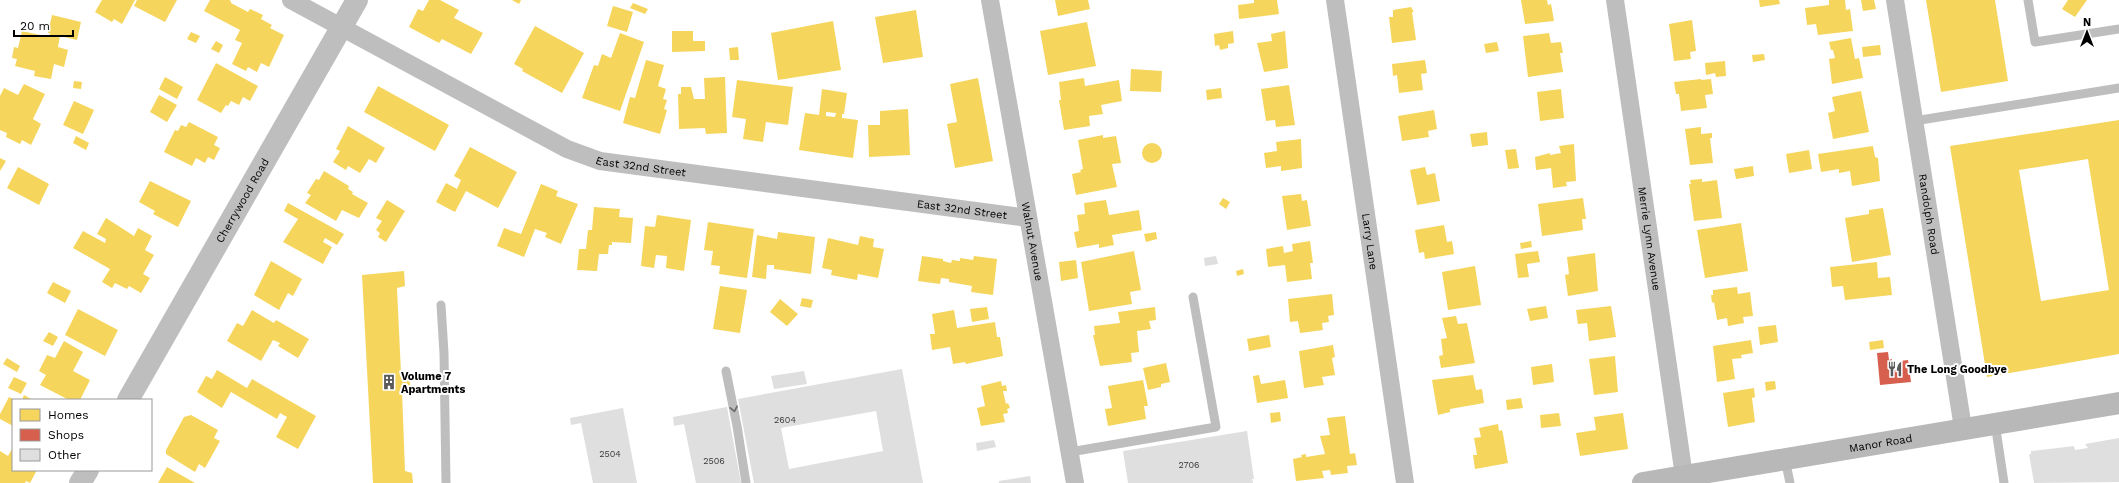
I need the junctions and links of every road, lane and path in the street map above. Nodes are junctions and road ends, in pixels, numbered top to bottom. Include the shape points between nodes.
1 (291, 0) edge
2 (357, 0) edge
3 (990, 0) edge
4 (1335, 0) edge
5 (1615, 0) edge
6 (1895, 0) edge
7 (2028, 0) edge
8 (341, 28) junction
9 (2119, 29) edge
10 (2119, 88) edge
11 (1914, 121) junction
12 (1028, 218) junction
13 (1194, 297) dead end
14 (441, 305) dead end
15 (726, 371) dead end
16 (129, 399) edge
17 (2119, 403) edge
18 (1995, 423) junction
19 (1963, 428) junction
20 (1070, 452) junction
21 (1785, 459) junction
22 (87, 471) edge
23 (1684, 476) junction
24 (80, 483) edge
25 (446, 483) edge
26 (746, 483) edge
27 (1075, 483) edge
28 (1405, 483) edge
29 (1643, 483) edge
30 (1790, 483) edge
31 (2004, 483) edge

1 - 8 street, East 32nd Street
2 - 8 street, Cherrywood Road
3 - 12 street, Walnut Avenue
4 - 28 street, Larry Lane
5 - 23 street, Merrie Lynn Avenue
6 - 11 street, Randolph Road
7 - 9 lane via 2035,42
8 - 12 street, East 32nd Street via 567,150 600,161
8 - 16 street, Cherrywood Road
10 - 11 lane
11 - 19 street, Randolph Road
12 - 20 street, Walnut Avenue
13 - 20 lane via 1216,427
14 - 25 lane
15 -> 26 lane
17 - 18 main road, Manor Road
18 - 19 main road, Manor Road
18 - 31 lane
19 - 21 main road, Manor Road
20 - 27 street, Walnut Avenue
21 - 23 main road, Manor Road
21 - 30 lane
22 - 24 street
23 - 29 main road, Manor Road

